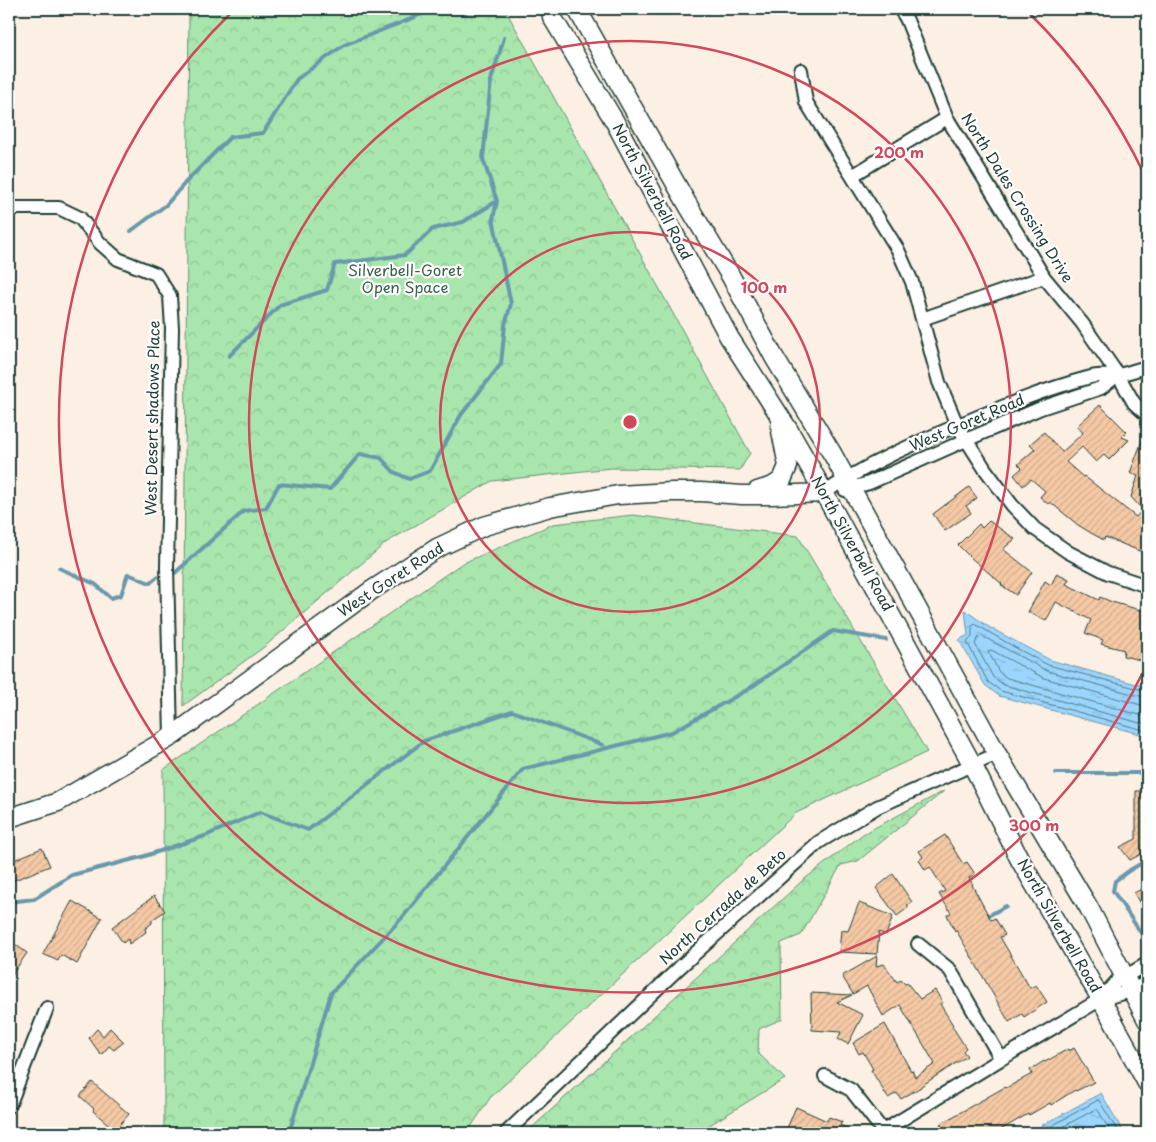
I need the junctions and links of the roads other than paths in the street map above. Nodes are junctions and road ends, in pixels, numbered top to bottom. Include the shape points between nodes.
1 (551, 9) edge
2 (578, 9) edge
3 (900, 9) edge
4 (801, 70) dead end
5 (947, 118) junction
6 (852, 176) junction
7 (9, 208) edge
8 (1044, 277) junction
9 (922, 319) junction
10 (1147, 367) edge
11 (1118, 374) junction
12 (777, 411) junction
13 (1147, 415) edge
14 (957, 425) junction
15 (966, 440) junction
16 (849, 484) junction
17 (824, 493) junction
18 (742, 495) junction
19 (1147, 586) edge
20 (171, 737) junction
21 (997, 754) junction
22 (972, 764) junction
23 (9, 818) edge
24 (918, 944) dead end
25 (1147, 964) edge
26 (1135, 983) edge
27 (1101, 999) junction
28 (47, 1008) dead end
29 (1147, 1020) edge
30 (1001, 1059) junction
31 (825, 1076) dead end
32 (1147, 1083) edge
33 (9, 1106) edge
34 (883, 1132) edge
35 (506, 1133) edge

1 - 12 main road, North Silverbell Road via 552,17 615,122 729,337
2 - 16 main road, North Silverbell Road
3 - 5 street, North Dales Crossing Drive
4 - 6 street via 806,102
5 - 6 street
5 - 8 street, North Dales Crossing Drive
6 - 9 street via 898,250 912,282
7 - 20 street, West Desert shadows Place via 59,208 80,218 118,259 156,274 170,296 167,567
8 - 9 street
8 - 11 street, North Dales Crossing Drive
9 - 14 street via 939,382
10 - 11 street, West Goret Road
11 - 13 street, North Dales Crossing Drive via 1134,403
11 - 14 street, West Goret Road via 1094,376 1045,390
11 - 15 street, West Goret Road via 1101,388
12 - 17 main road, North Silverbell Road
12 - 18 main road via 788,466 782,480 773,486
14 - 15 street
14 - 16 street, West Goret Road
15 - 16 street, West Goret Road via 869,483
15 - 19 street via 1012,505 1035,529 1108,574
16 - 17 street, West Goret Road
16 - 21 main road, North Silverbell Road
17 - 18 main road, West Goret Road
17 - 22 main road, North Silverbell Road
18 - 20 main road, West Goret Road via 701,492 618,495 550,506 484,526 438,548 372,590
20 - 23 main road, West Goret Road via 58,802
21 - 22 street, North Cerrada de Beto
21 - 26 main road, North Silverbell Road
22 - 27 main road, North Silverbell Road via 1020,860
22 - 35 street, North Cerrada de Beto via 877,807 819,842 680,967
24 - 30 street via 950,970
25 - 26 street
26 - 27 street
26 - 29 main road, North Silverbell Road
27 - 30 street
27 - 32 main road, North Silverbell Road
28 - 33 street
30 - 34 street
31 - 34 street via 852,1090

